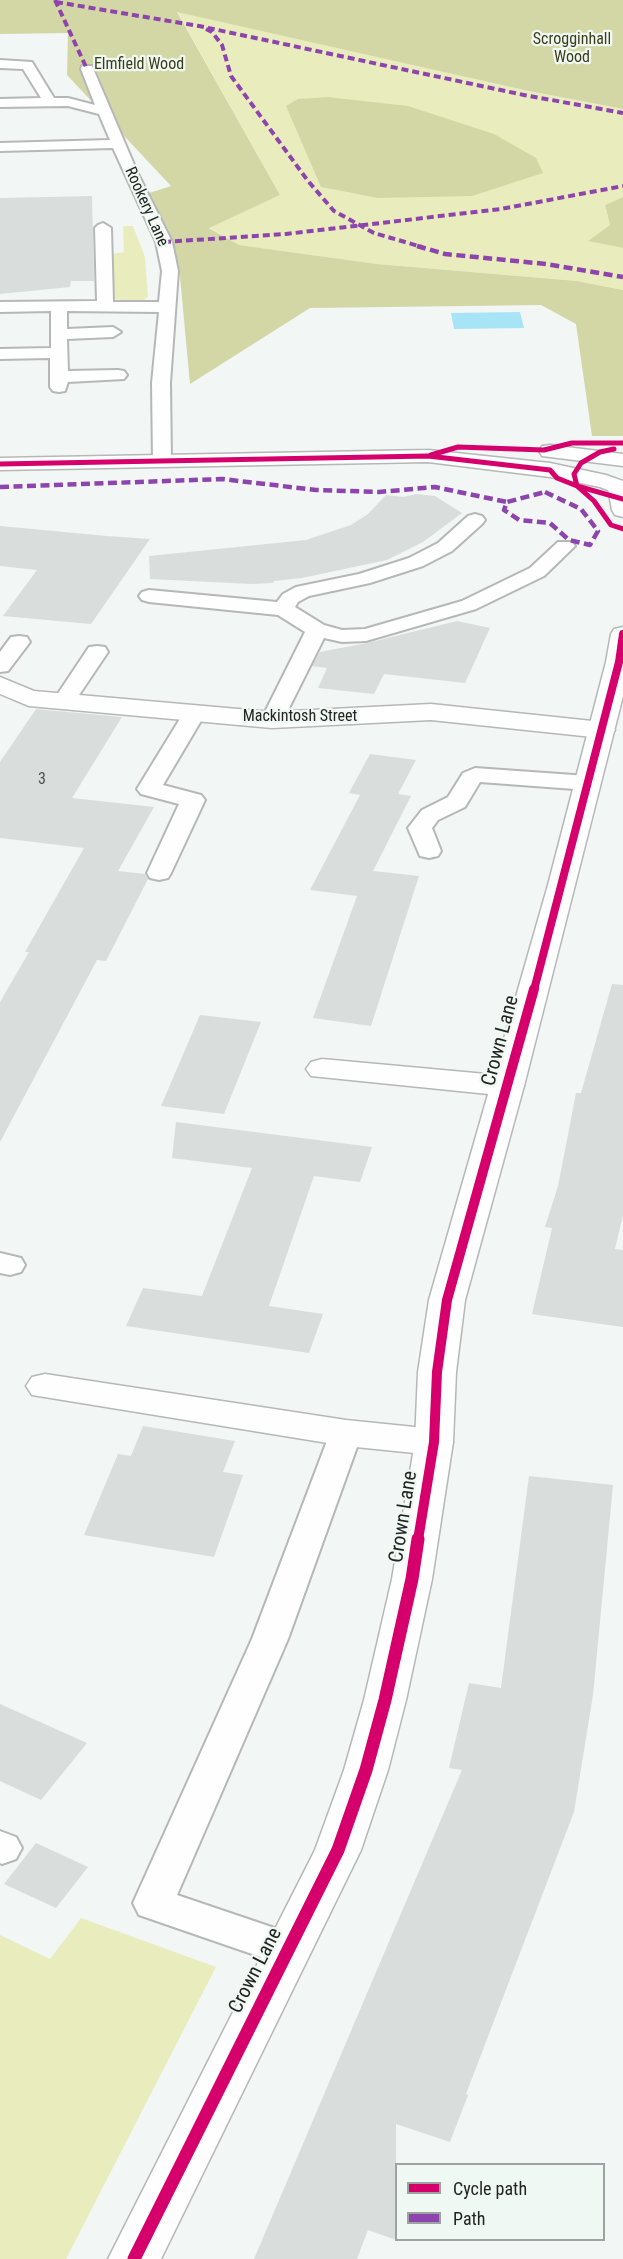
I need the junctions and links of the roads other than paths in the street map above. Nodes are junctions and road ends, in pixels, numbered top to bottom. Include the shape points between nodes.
1 (0, 64) edge
2 (87, 69) dead end
3 (50, 102) junction
4 (0, 103) edge
5 (105, 111) junction
6 (119, 144) junction
7 (0, 147) edge
8 (102, 228) dead end
9 (60, 306) junction
10 (105, 306) junction
11 (0, 307) edge
12 (166, 307) junction
13 (113, 332) dead end
14 (59, 334) junction
15 (59, 353) junction
16 (0, 354) edge
17 (118, 375) dead end
18 (428, 456) junction
19 (162, 460) junction
20 (623, 461) edge
21 (0, 464) edge
22 (618, 492) edge
23 (475, 520) dead end
24 (565, 546) dead end
25 (149, 596) dead end
26 (283, 609) junction
27 (317, 630) junction
28 (623, 634) edge
29 (19, 642) dead end
30 (97, 652) dead end
31 (0, 666) edge
32 (4, 695) edge
33 (64, 701) junction
34 (194, 714) junction
35 (272, 720) junction
36 (608, 740) edge
37 (588, 783) junction
38 (429, 851) dead end
39 (159, 873) dead end
40 (322, 1069) dead end
41 (508, 1086) junction
42 (45, 1386) dead end
43 (346, 1433) junction
44 (434, 1442) junction
45 (287, 1948) junction
46 (134, 2259) edge

1 - 3 lane via 27,65
2 - 5 lane, Rookery Lane
3 - 4 lane
3 - 5 lane
5 - 6 lane, Rookery Lane
6 - 7 lane
6 - 12 lane, Rookery Lane via 164,242 170,271
8 - 10 lane
9 - 10 lane
9 - 11 lane
9 - 14 lane
10 - 12 lane
12 - 19 lane, Rookery Lane via 161,383
13 - 14 lane
14 - 15 lane
15 - 16 lane
15 - 17 lane via 59,382
18 - 19 street
18 - 20 street via 458,447 544,450
18 - 22 street via 512,465
19 - 21 street
20 - 22 street via 604,472
23 - 26 lane via 445,547 416,562 363,579 303,591 290,598
24 - 27 lane via 521,582 469,605 366,635 342,636
25 - 26 lane
26 - 27 lane
27 - 35 lane
28 - 36 street, Crown Lane
29 - 31 lane
30 - 33 lane
32 - 33 street, Mackintosh Street
33 - 34 street, Mackintosh Street
34 - 35 street, Mackintosh Street
34 - 39 lane via 149,789 193,800
35 - 36 street, Mackintosh Street via 431,712
36 - 37 street, Crown Lane
37 - 38 lane via 475,775 457,802 430,815 420,828
37 - 41 street, Crown Lane
40 - 41 street
41 - 44 street, Crown Lane via 444,1316
42 - 43 street
43 - 44 street
43 - 45 lane via 270,1639 153,1903
44 - 45 street, Crown Lane via 412,1579 366,1770 338,1850
45 - 46 street, Crown Lane

